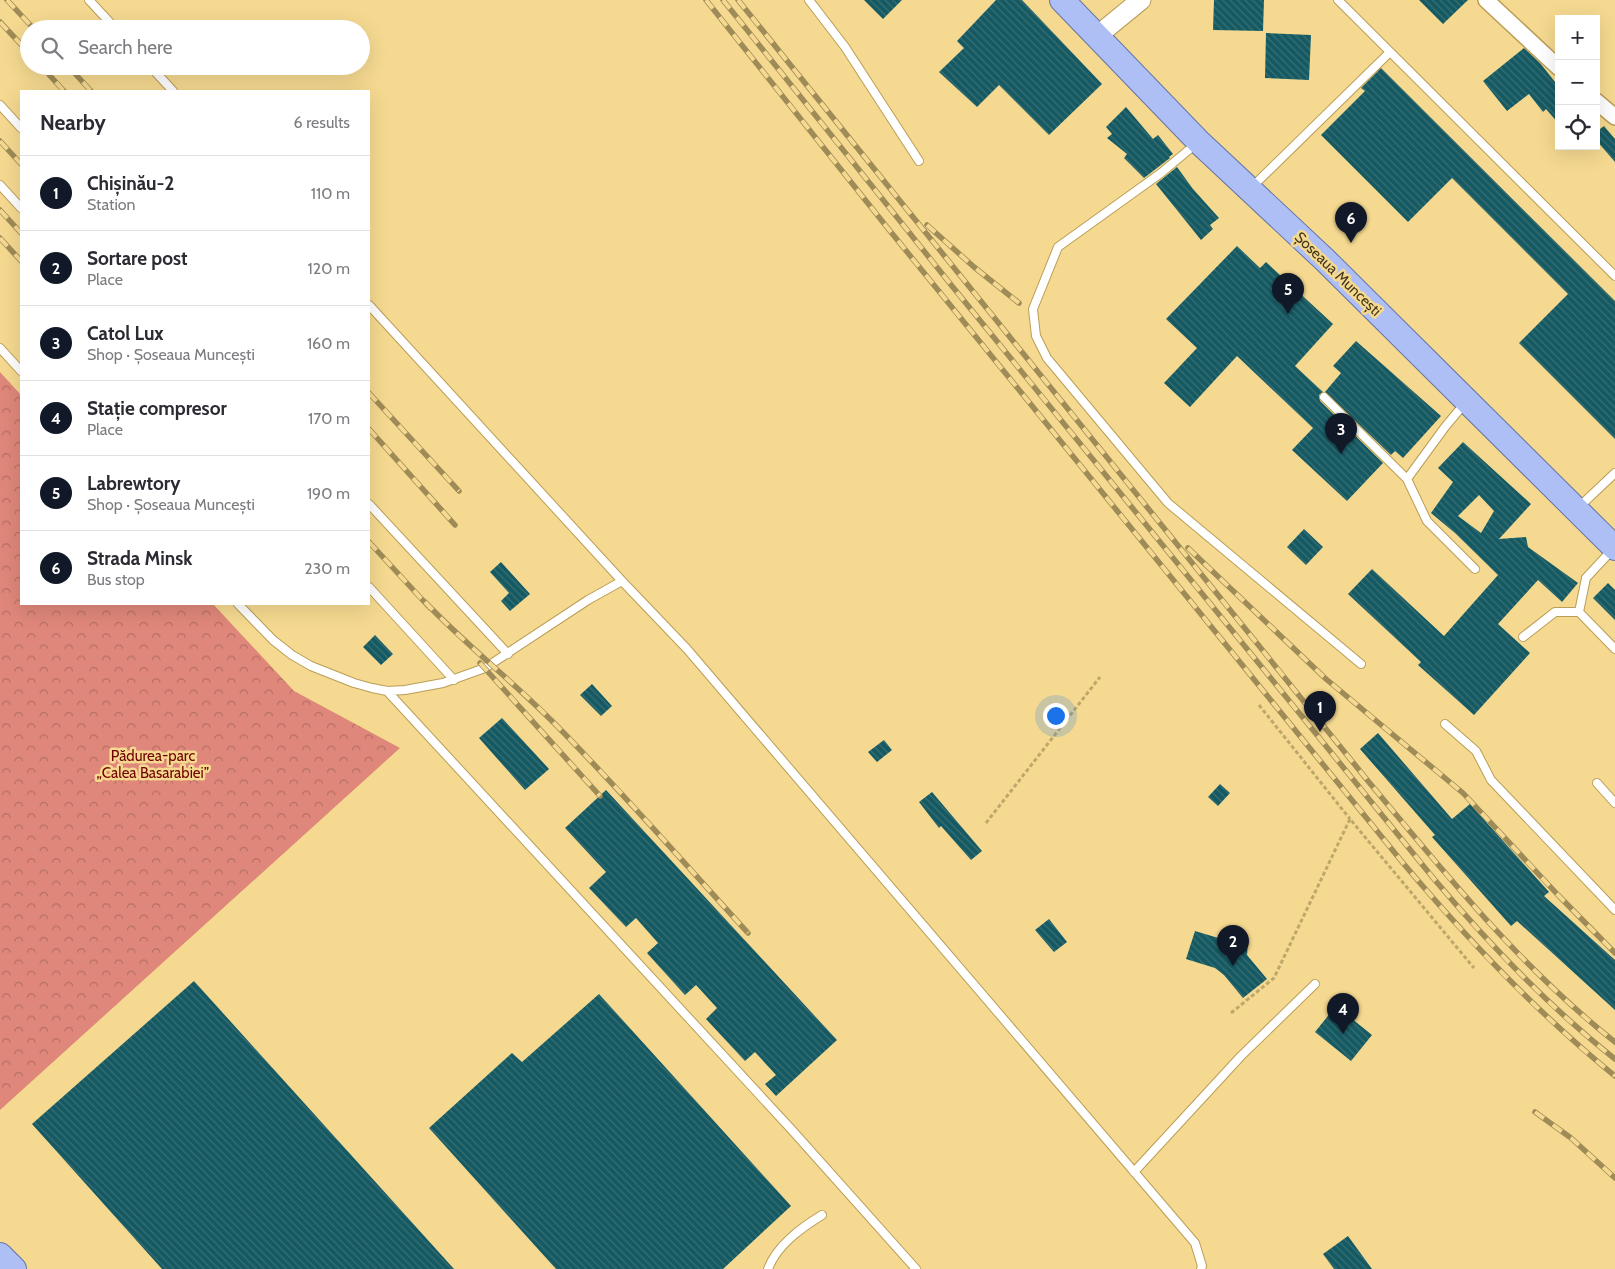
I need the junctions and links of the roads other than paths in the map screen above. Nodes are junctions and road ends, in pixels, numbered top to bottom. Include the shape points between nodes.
1 (89, 0) edge
2 (809, 0) edge
3 (1062, 0) edge
4 (1141, 0) edge
5 (1338, 0) edge
6 (1486, 0) edge
7 (108, 20) edge
8 (1097, 36) junction
9 (1390, 52) junction
10 (1555, 64) edge
11 (158, 75) edge
12 (172, 90) edge
13 (1600, 104) edge
14 (0, 105) edge
15 (1615, 117) edge
16 (20, 127) edge
17 (1199, 142) junction
18 (919, 161) dead end
19 (0, 185) edge
20 (1250, 189) junction
21 (20, 207) edge
22 (1615, 276) edge
23 (370, 306) edge
24 (0, 348) edge
25 (20, 370) edge
26 (1324, 397) dead end
27 (1467, 401) junction
28 (1615, 473) edge
29 (1407, 478) junction
30 (370, 505) edge
31 (1577, 510) junction
32 (1615, 548) edge
33 (1475, 568) dead end
34 (622, 581) junction
35 (370, 588) edge
36 (239, 605) edge
37 (1579, 612) junction
38 (1523, 638) dead end
39 (1615, 649) edge
40 (508, 654) junction
41 (1361, 664) dead end
42 (454, 680) junction
43 (387, 690) junction
44 (1445, 724) dead end
45 (1597, 783) dead end
46 (1615, 803) edge
47 (1615, 910) edge
48 (1315, 984) dead end
49 (1134, 1172) junction
50 (822, 1216) dead end
51 (0, 1255) edge
52 (14, 1269) edge
53 (768, 1269) edge
54 (916, 1269) edge
55 (1201, 1269) edge

1 - 7 lane
2 - 18 lane via 845,47
3 - 8 main road, Șoseaua Muncești
4 - 8 street
5 - 9 lane
6 - 10 street
8 - 17 main road, Șoseaua Muncești
9 - 20 lane
9 - 22 lane
11 - 12 lane
13 - 15 street
14 - 16 lane
17 - 20 main road, Șoseaua Muncești
17 - 41 lane via 1058,247 1033,310 1036,336 1047,358 1168,503
19 - 21 lane
20 - 27 main road, Șoseaua Muncești
23 - 34 lane
24 - 25 lane
26 - 29 lane
27 - 29 lane
27 - 31 main road, Șoseaua Muncești
28 - 31 lane
29 - 33 lane via 1427,521
30 - 40 lane
31 - 32 main road, Șoseaua Muncești
32 - 37 lane via 1586,578
34 - 40 lane
34 - 49 lane via 687,649
35 - 42 lane
36 - 43 lane via 292,655 332,675
37 - 38 lane via 1555,612
37 - 39 lane
40 - 42 lane via 485,668
42 - 43 lane
43 - 54 lane via 792,1129
44 - 47 lane via 1476,751 1491,780
45 - 46 lane
48 - 49 lane via 1241,1056
49 - 55 lane via 1195,1243
50 - 53 lane via 804,1226 780,1249
51 - 52 main road

